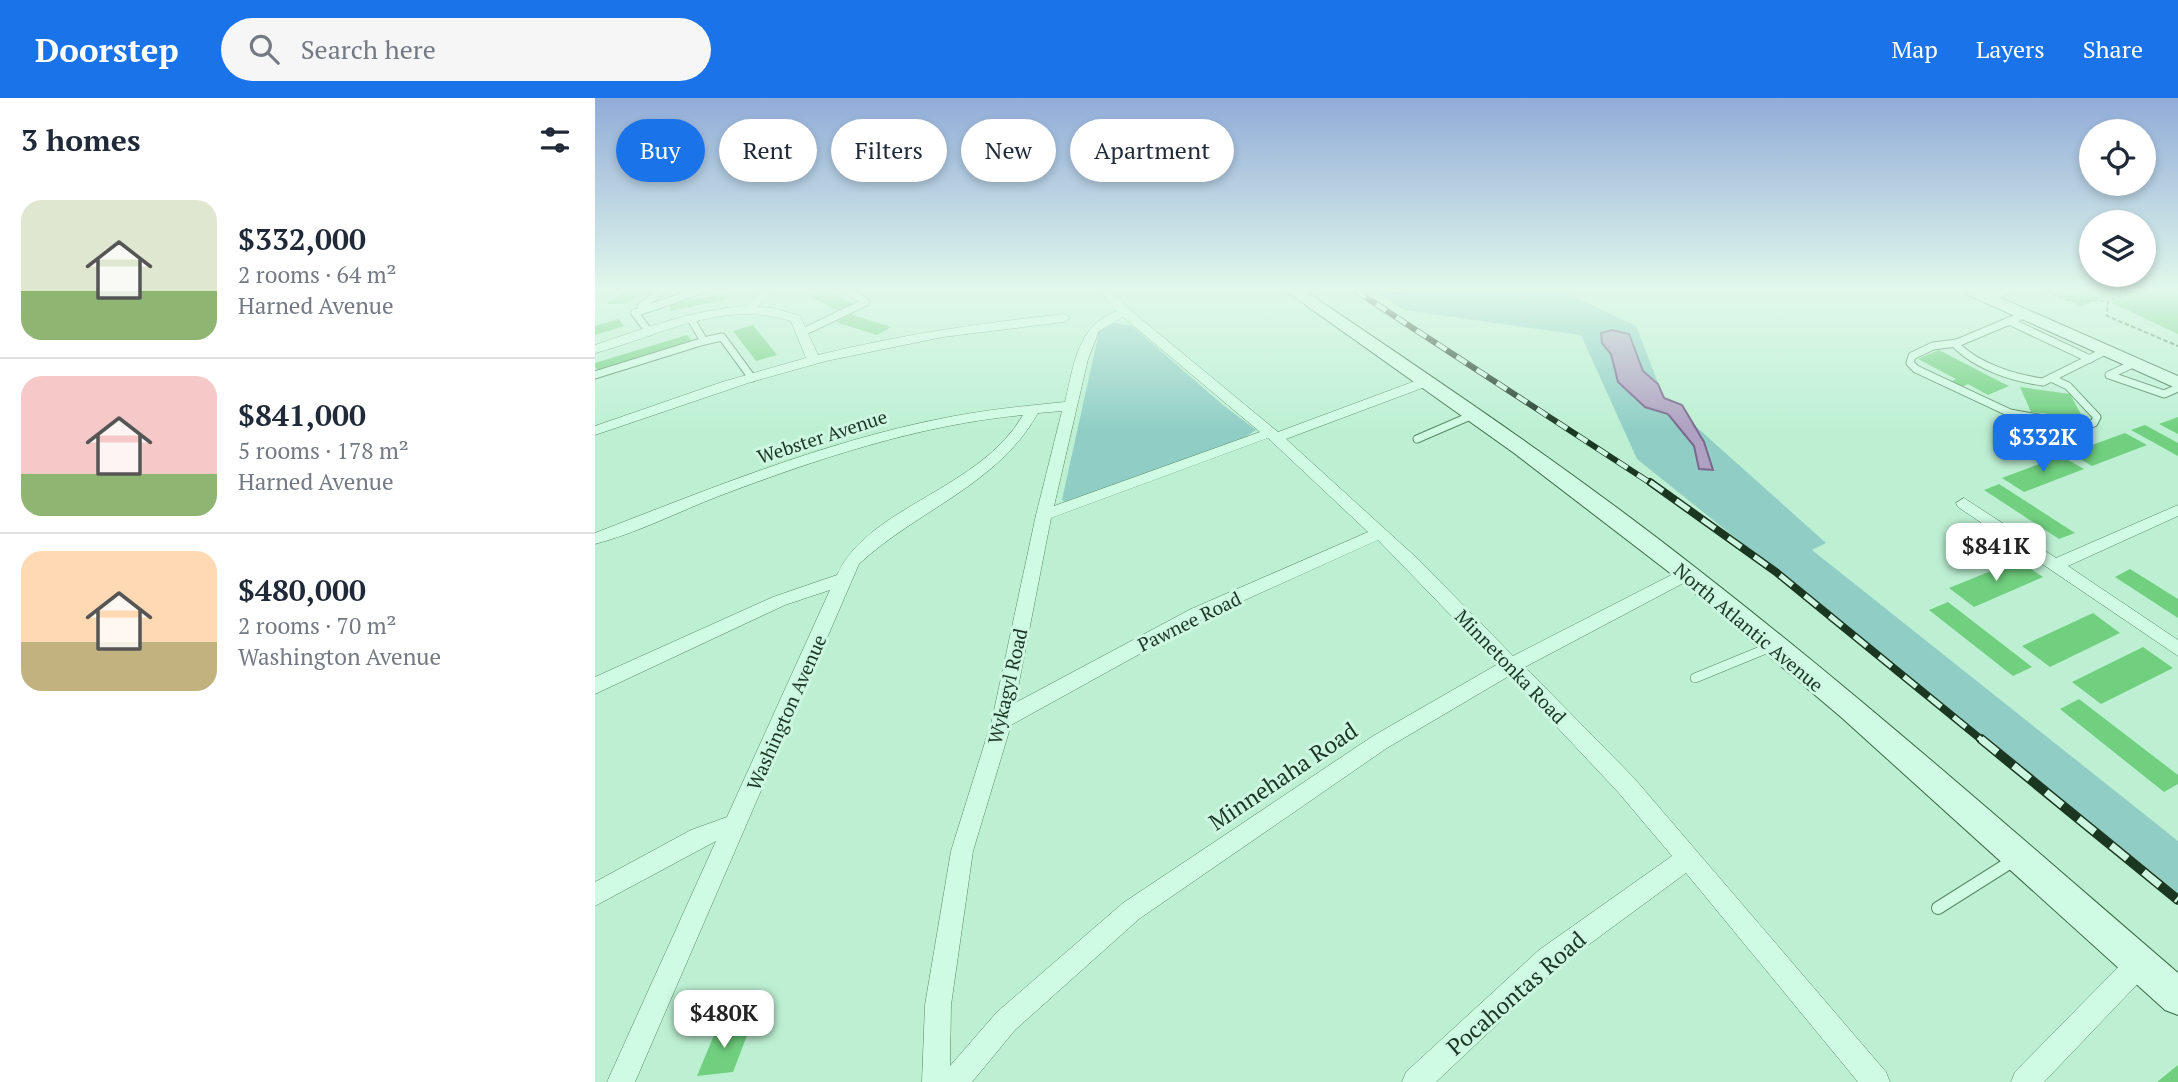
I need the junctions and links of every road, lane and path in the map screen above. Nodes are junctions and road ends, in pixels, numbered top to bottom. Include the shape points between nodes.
1 (633, 337) edge
2 (702, 337) edge
3 (805, 337) edge
4 (931, 337) edge
5 (1091, 337) edge
6 (1155, 337) edge
7 (1362, 337) edge
8 (1971, 337) edge
9 (2043, 337) edge
10 (2078, 337) edge
11 (2157, 337) edge
12 (704, 341) junction
13 (1957, 343) junction
14 (2178, 346) edge
15 (595, 349) edge
16 (2107, 350) junction
17 (2091, 359) junction
18 (814, 361) junction
19 (2135, 363) junction
20 (595, 375) edge
21 (752, 378) junction
22 (2051, 378) junction
23 (1428, 381) junction
24 (2178, 386) edge
25 (1070, 406) junction
26 (1034, 408) junction
27 (1475, 414) junction
28 (595, 431) edge
29 (1272, 435) junction
30 (1417, 439) dead end
31 (1964, 503) dead end
32 (2178, 510) edge
33 (1044, 515) junction
34 (1380, 533) junction
35 (595, 539) edge
36 (2055, 565) junction
37 (1687, 574) junction
38 (845, 579) junction
39 (2175, 643) edge
40 (1774, 646) junction
41 (1511, 666) junction
42 (1695, 678) dead end
43 (595, 686) edge
44 (1002, 719) junction
45 (736, 824) junction
46 (2018, 857) junction
47 (1686, 859) junction
48 (595, 895) edge
49 (1938, 908) dead end
50 (2140, 964) junction
51 (2178, 997) edge
52 (621, 1082) edge
53 (936, 1082) edge
54 (954, 1082) edge
55 (1416, 1082) edge
56 (1877, 1082) edge
57 (2025, 1082) edge

1 - 15 street
2 - 12 lane
3 - 18 street
4 - 18 street
5 - 25 street, Wykagyl Road
6 - 29 street, Minnetonka Road
7 - 23 street, North Atlantic Avenue
8 - 13 lane
9 - 17 lane
10 - 16 street
11 - 14 path
12 - 20 lane
12 - 21 lane via 722,337
13 - 22 lane via 1959,350 2011,377 2034,382
13 - 22 lane via 1933,346 1912,356 1910,363 2010,413 2083,426 2094,423 2097,417 2068,386
16 - 17 lane
16 - 19 street
17 - 22 lane
18 - 21 street
19 - 24 street
19 - 24 lane via 2109,375 2164,394
21 - 28 street
23 - 27 street, North Atlantic Avenue
23 - 29 street
25 - 26 street, Webster Avenue
25 - 33 street, Wykagyl Road
26 - 35 street, Webster Avenue via 944,421 835,449
26 - 38 street, Washington Avenue via 1026,426 989,464 877,538 852,561
27 - 30 lane
27 - 37 street, North Atlantic Avenue
29 - 33 street
29 - 34 street, Minnetonka Road
31 - 36 street
32 - 36 street
33 - 44 street, Wykagyl Road
34 - 41 street, Minnetonka Road
34 - 44 street, Pawnee Road via 1198,614
36 - 39 street
37 - 40 street, North Atlantic Avenue
37 - 41 street, Minnehaha Road
38 - 43 street via 779,601
38 - 45 street, Washington Avenue
40 - 42 lane
40 - 46 street, North Atlantic Avenue
41 - 47 street, Minnetonka Road via 1626,785
41 - 54 street, Minnehaha Road via 1380,742 1131,911 1006,1021
44 - 53 street, Wykagyl Road via 962,851 938,1004
45 - 48 street via 699,837
45 - 52 street, Washington Avenue
46 - 49 lane
46 - 50 street, North Atlantic Avenue
47 - 55 street, Pocahontas Road via 1548,959
47 - 56 street, Minnetonka Road
50 - 51 street, North Atlantic Avenue
50 - 57 street

